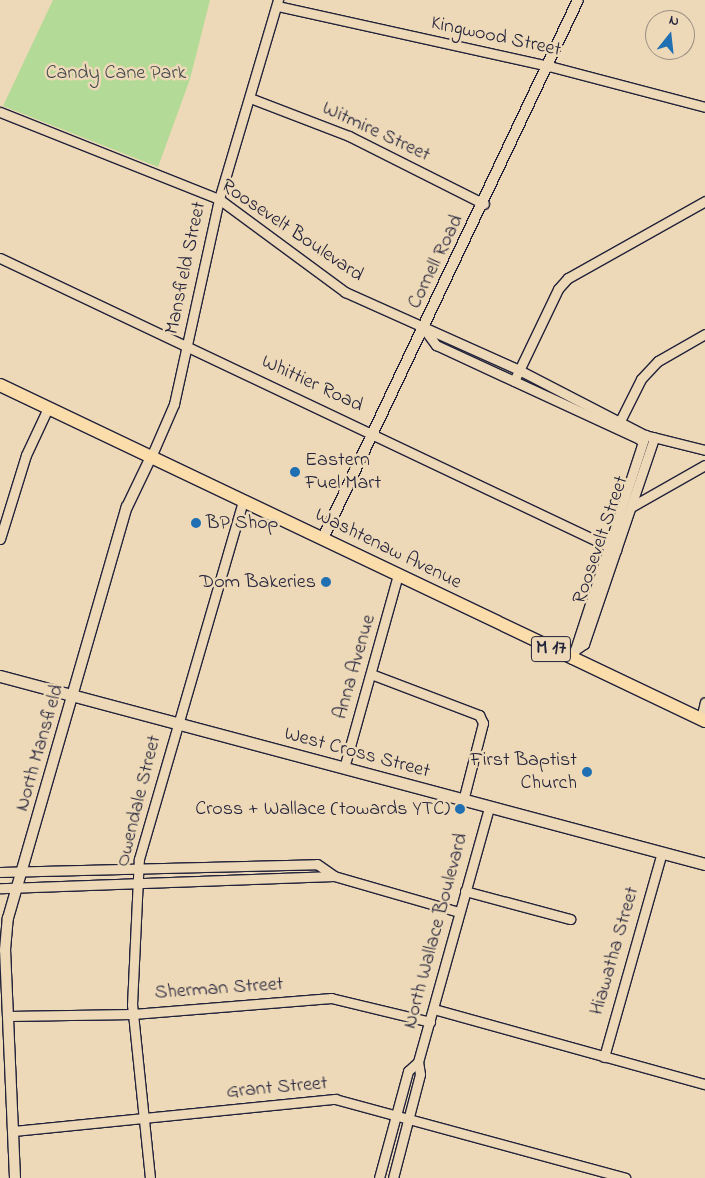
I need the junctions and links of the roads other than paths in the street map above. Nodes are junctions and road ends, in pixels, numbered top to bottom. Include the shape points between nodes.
1 (578, 0) edge
2 (278, 3) edge
3 (549, 66) junction
4 (250, 98) junction
5 (705, 107) edge
6 (0, 112) edge
7 (219, 199) junction
8 (705, 201) edge
9 (484, 204) junction
10 (0, 258) edge
11 (423, 328) junction
12 (705, 334) edge
13 (187, 344) junction
14 (519, 370) junction
15 (514, 381) junction
16 (0, 385) edge
17 (48, 408) junction
18 (621, 419) junction
19 (617, 428) junction
20 (373, 433) junction
21 (649, 436) junction
22 (705, 450) edge
23 (151, 457) junction
24 (705, 465) edge
25 (243, 501) junction
26 (621, 504) junction
27 (631, 507) junction
28 (323, 538) junction
29 (0, 539) edge
30 (606, 546) junction
31 (616, 550) junction
32 (398, 575) junction
33 (573, 654) junction
34 (371, 674) junction
35 (0, 676) edge
36 (73, 696) junction
37 (705, 702) edge
38 (703, 720) edge
39 (176, 724) junction
40 (344, 768) junction
41 (463, 801) junction
42 (489, 808) junction
43 (660, 855) junction
44 (705, 864) edge
45 (138, 868) junction
46 (22, 871) junction
47 (0, 872) edge
48 (334, 876) junction
49 (137, 884) junction
50 (18, 887) junction
51 (0, 888) edge
52 (465, 891) junction
53 (459, 912) junction
54 (570, 919) dead end
55 (434, 1009) junction
56 (133, 1014) junction
57 (8, 1016) junction
58 (430, 1022) junction
59 (604, 1057) junction
60 (418, 1062) junction
61 (705, 1084) edge
62 (396, 1116) junction
63 (142, 1119) junction
64 (410, 1119) junction
65 (13, 1131) junction
66 (15, 1178) edge
67 (150, 1178) edge
68 (380, 1178) edge
69 (393, 1178) edge
70 (625, 1178) edge

1 - 3 street, Cornell Road
2 - 3 street, Kingwood Street
2 - 4 street, Mansfield Street
3 - 5 street, Kingwood Street
3 - 9 street, Cornell Road
4 - 7 street, Mansfield Street
4 - 9 street, Witmire Street via 349,136
6 - 7 street, Roosevelt Boulevard
7 - 11 street, Roosevelt Boulevard via 345,292
7 - 13 street, Mansfield Street
8 - 14 street via 568,278 558,289
9 - 11 street, Cornell Road
10 - 13 street, Whittier Road
11 - 14 street, Roosevelt Boulevard
11 - 15 street, Roosevelt Boulevard via 436,345
11 - 20 street, Cornell Road
12 - 18 street via 658,361 641,379
13 - 20 street, Whittier Road
13 - 23 street, Mansfield Street via 170,416
14 - 15 street
14 - 18 street, Roosevelt Boulevard
15 - 19 street, Roosevelt Boulevard
16 - 17 main road, Washtenaw Avenue / M 17
17 - 23 main road, Washtenaw Avenue / M 17
17 - 29 street via 26,456
18 - 19 street
18 - 21 street, Roosevelt Boulevard
19 - 21 street, Roosevelt Boulevard via 639,439
20 - 28 street, Cornell Road
20 - 30 street, Whittier Road
21 - 22 street, Roosevelt Boulevard
21 - 26 street, Roosevelt Street
21 - 27 street, Roosevelt Street
23 - 25 main road, Washtenaw Avenue / M 17
23 - 36 street, North Mansfield via 128,507
24 - 27 street
25 - 28 main road, Washtenaw Avenue / M 17
25 - 39 street, Owendale Street
26 - 27 street
26 - 30 street, Roosevelt Street
27 - 31 street, Roosevelt Street
28 - 32 main road, Washtenaw Avenue / M 17
30 - 31 street, Whittier Road
30 - 33 street, Roosevelt Street via 574,639
31 - 33 street, Roosevelt Street via 584,644
32 - 33 main road, Washtenaw Avenue / M 17
32 - 34 street, Anna Avenue
33 - 38 main road, Washtenaw Avenue / M 17
34 - 40 street, Anna Avenue
34 - 41 street via 479,715 483,723
35 - 36 main road, West Cross Street
36 - 39 main road, West Cross Street
36 - 46 street, North Mansfield
37 - 38 street
39 - 40 main road, West Cross Street
39 - 45 street, Owendale Street
40 - 41 main road, West Cross Street
41 - 42 main road, West Cross Street
42 - 43 main road, West Cross Street
42 - 52 street, North Wallace Boulevard
43 - 44 main road, West Cross Street
43 - 59 street, Hiawatha Street
45 - 46 street
45 - 48 street via 317,864
45 - 49 street, Owendale Street
46 - 47 street
46 - 50 street, North Mansfield
48 - 49 street
48 - 53 street
49 - 50 street
49 - 56 street, Owendale Street
50 - 51 street
50 - 57 street, North Mansfield via 6,933
52 - 53 street, North Wallace Boulevard
52 - 54 street
53 - 55 street, North Wallace Boulevard
55 - 58 street, North Wallace Boulevard
55 - 59 street
56 - 57 street, Sherman Street
56 - 58 street, Sherman Street via 331,998
56 - 63 street, Owendale Street
57 - 65 street, North Mansfield
58 - 60 street, North Wallace Boulevard
59 - 61 street
60 - 62 street, North Wallace Boulevard via 408,1071
60 - 64 street, North Wallace Boulevard via 420,1074
62 - 63 street, Grant Street via 335,1099
62 - 64 street, Grant Street
62 - 68 street, North Wallace Boulevard
63 - 65 street, Grant Street
63 - 67 street, Owendale Street
64 - 69 street, North Wallace Boulevard
64 - 70 street, Grant Street
65 - 66 street, North Mansfield

